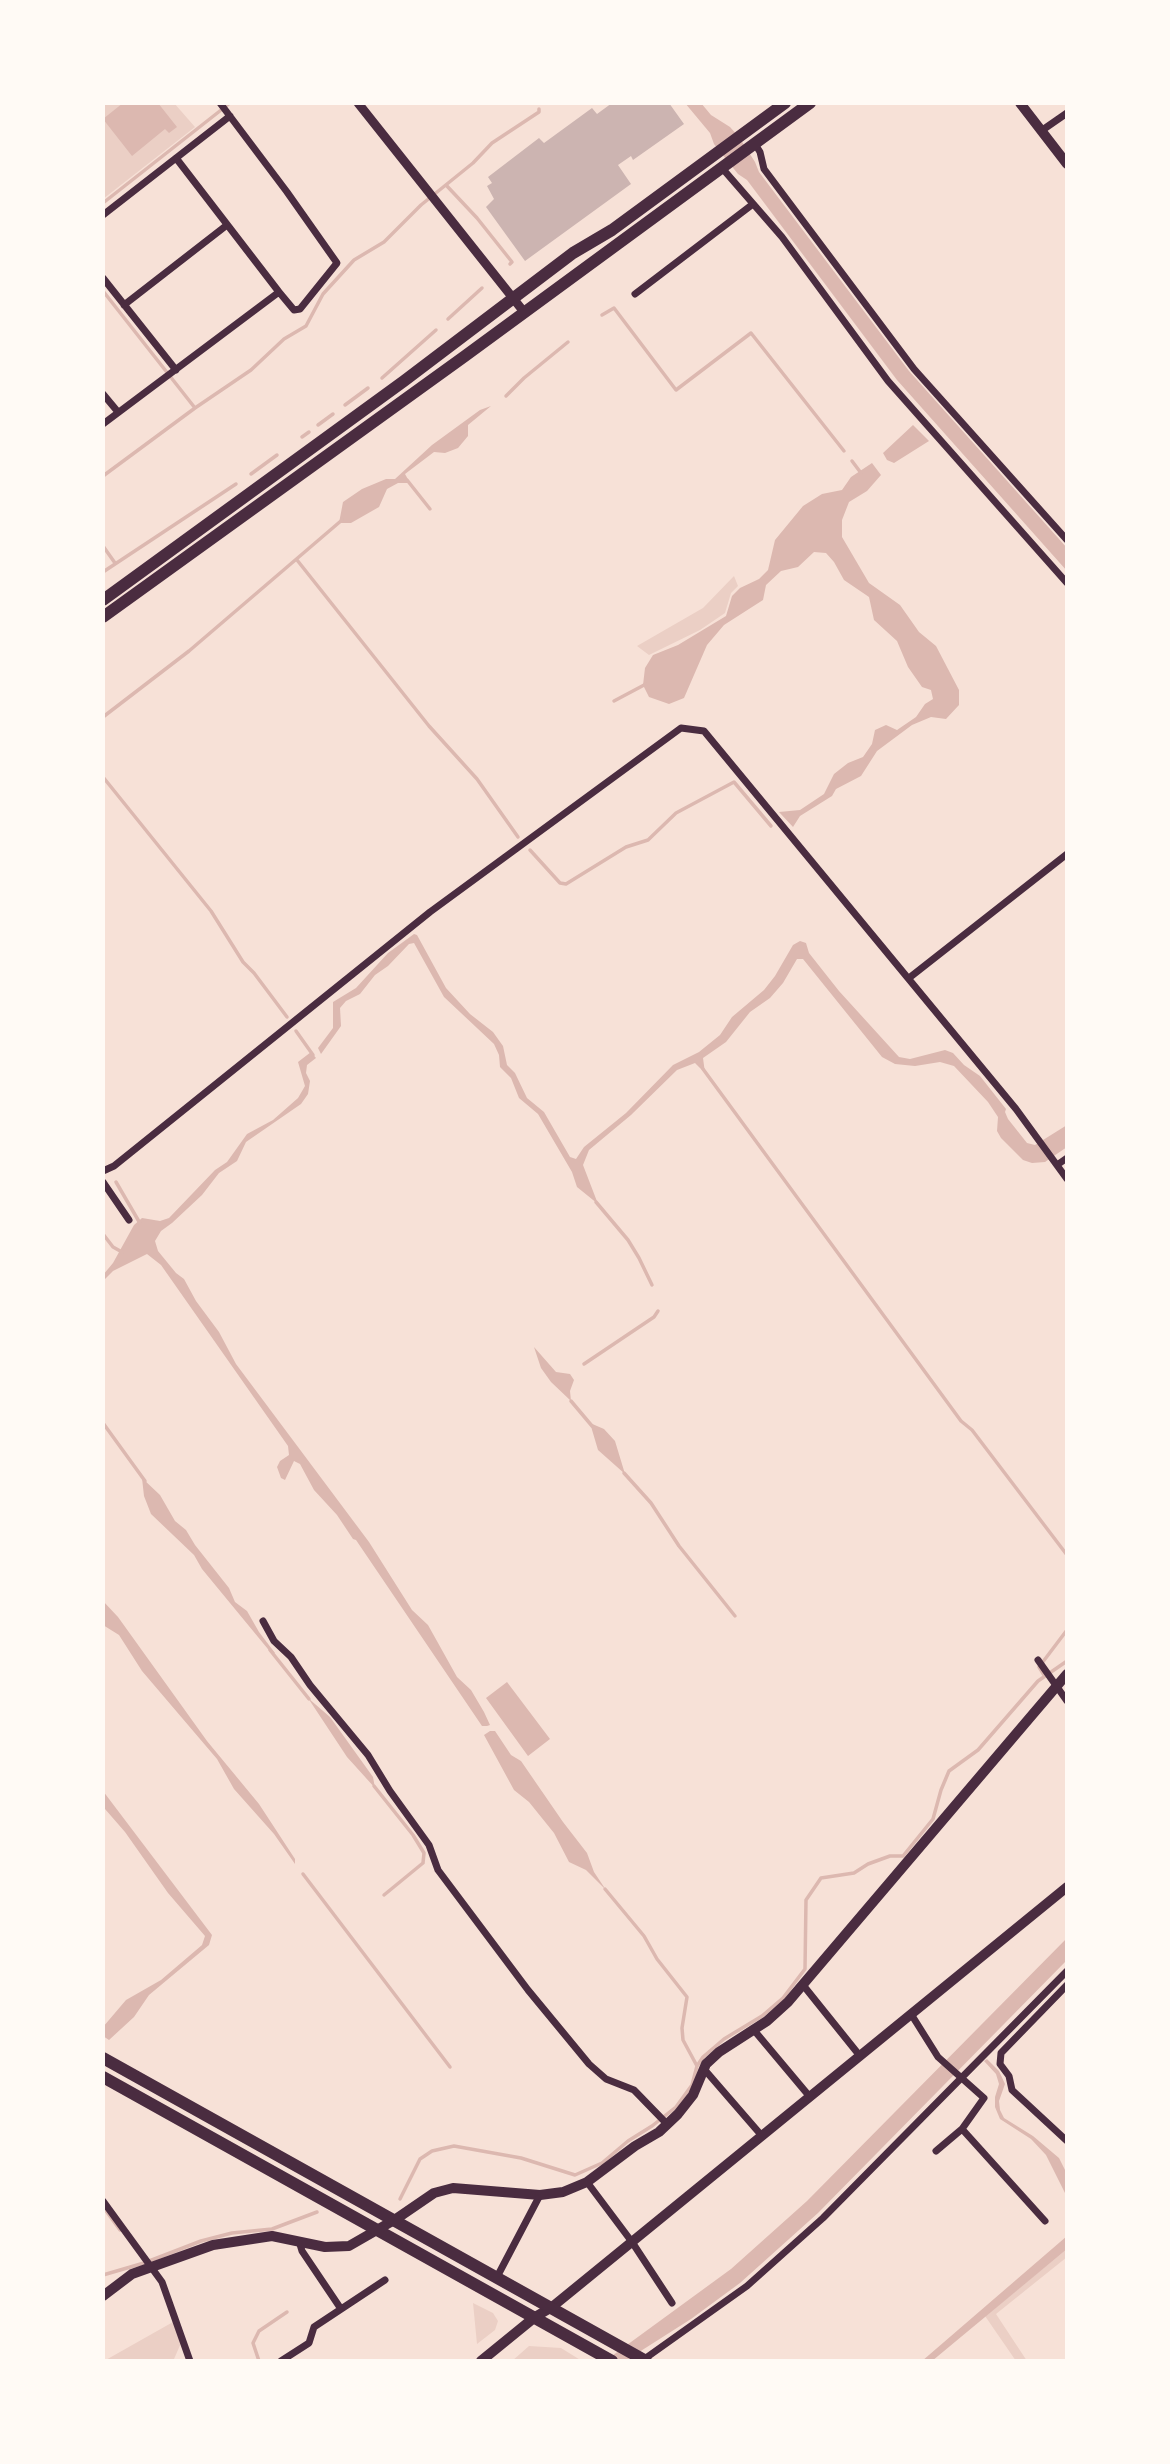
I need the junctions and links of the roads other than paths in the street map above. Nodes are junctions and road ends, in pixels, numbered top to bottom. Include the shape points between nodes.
1 (220, 103) edge
2 (358, 103) edge
3 (785, 103) edge
4 (810, 103) edge
5 (1020, 103) edge
6 (1067, 113) edge
7 (229, 114) junction
8 (1048, 126) junction
9 (751, 146) junction
10 (176, 158) junction
11 (1067, 164) edge
12 (725, 165) junction
13 (753, 204) junction
14 (103, 215) edge
15 (227, 225) junction
16 (103, 278) edge
17 (279, 292) junction
18 (635, 293) dead end
19 (514, 298) junction
20 (124, 305) junction
21 (524, 312) junction
22 (174, 372) junction
23 (103, 394) edge
24 (118, 412) junction
25 (103, 424) edge
26 (1067, 540) edge
27 (1067, 583) edge
28 (103, 600) edge
29 (103, 617) edge
30 (1067, 854) edge
31 (909, 978) junction
32 (1067, 1158) edge
33 (1055, 1162) junction
34 (103, 1171) edge
35 (1067, 1179) edge
36 (103, 1182) edge
37 (129, 1220) dead end
38 (262, 1621) dead end
39 (1044, 1668) dead end
40 (1067, 1674) edge
41 (1056, 1686) junction
42 (1067, 1700) edge
43 (1067, 1887) edge
44 (1067, 1971) edge
45 (803, 1985) junction
46 (1067, 1985) edge
47 (911, 2014) junction
48 (753, 2029) junction
49 (860, 2056) junction
50 (103, 2058) edge
51 (704, 2069) junction
52 (103, 2077) edge
53 (960, 2077) junction
54 (810, 2097) junction
55 (664, 2121) junction
56 (962, 2129) junction
57 (762, 2136) junction
58 (1067, 2141) edge
59 (936, 2151) dead end
60 (587, 2182) junction
61 (540, 2194) junction
62 (103, 2200) edge
63 (396, 2219) junction
64 (1045, 2221) dead end
65 (376, 2230) junction
66 (299, 2240) junction
67 (632, 2242) junction
68 (150, 2263) junction
69 (497, 2277) junction
70 (385, 2280) dead end
71 (103, 2296) edge
72 (672, 2303) dead end
73 (552, 2307) junction
74 (341, 2309) junction
75 (535, 2317) junction
76 (608, 2358) edge
77 (643, 2360) edge
78 (190, 2361) edge
79 (281, 2361) edge
80 (481, 2361) edge

1 - 7 street
2 - 19 street
3 - 19 highway
4 - 9 highway
5 - 8 main road
6 - 8 street
7 - 10 street
7 - 17 street via 337,263 300,309 294,310
8 - 11 main road
9 - 12 highway
9 - 26 street via 760,152 764,169 914,369
10 - 14 street
10 - 15 street
12 - 13 street
12 - 21 highway
13 - 18 street
13 - 27 street via 888,381
15 - 17 street
15 - 20 street
16 - 20 street
17 - 22 street
19 - 21 street
19 - 28 highway
20 - 22 street
21 - 29 highway
22 - 24 street
23 - 24 street
24 - 25 street
30 - 31 street
31 - 33 street
31 - 34 street via 704,731 681,728 430,912
32 - 33 street
33 - 35 street
36 - 37 street
38 - 55 street via 368,1755 429,1845 438,1870 528,1990 589,2064 606,2079 634,2091
39 - 41 street
40 - 41 main road
41 - 42 street
41 - 45 main road
43 - 47 main road
44 - 53 street
45 - 48 main road
45 - 49 street
46 - 58 street via 1000,2053 1012,2090
47 - 49 main road
47 - 53 street
48 - 51 main road via 719,2052
48 - 54 street
49 - 54 main road
50 - 63 highway
51 - 55 main road via 693,2095 678,2114
51 - 57 street
52 - 65 highway
53 - 56 street via 984,2098
53 - 77 street via 813,2227 747,2286
54 - 57 main road
55 - 60 main road
56 - 59 street
56 - 64 street
57 - 67 main road
60 - 61 main road via 563,2192
60 - 67 street
61 - 63 main road via 453,2188 433,2193
61 - 69 street
62 - 68 street
63 - 65 main road
63 - 69 highway
65 - 66 main road via 349,2246 325,2247
65 - 75 highway
66 - 68 main road via 272,2236 212,2245
66 - 74 street via 302,2252
67 - 72 street
67 - 73 main road
68 - 71 main road
68 - 78 street via 162,2281
69 - 73 highway
70 - 74 street
73 - 75 main road
73 - 77 highway
74 - 79 street via 314,2327 309,2343
75 - 76 highway
75 - 80 main road

